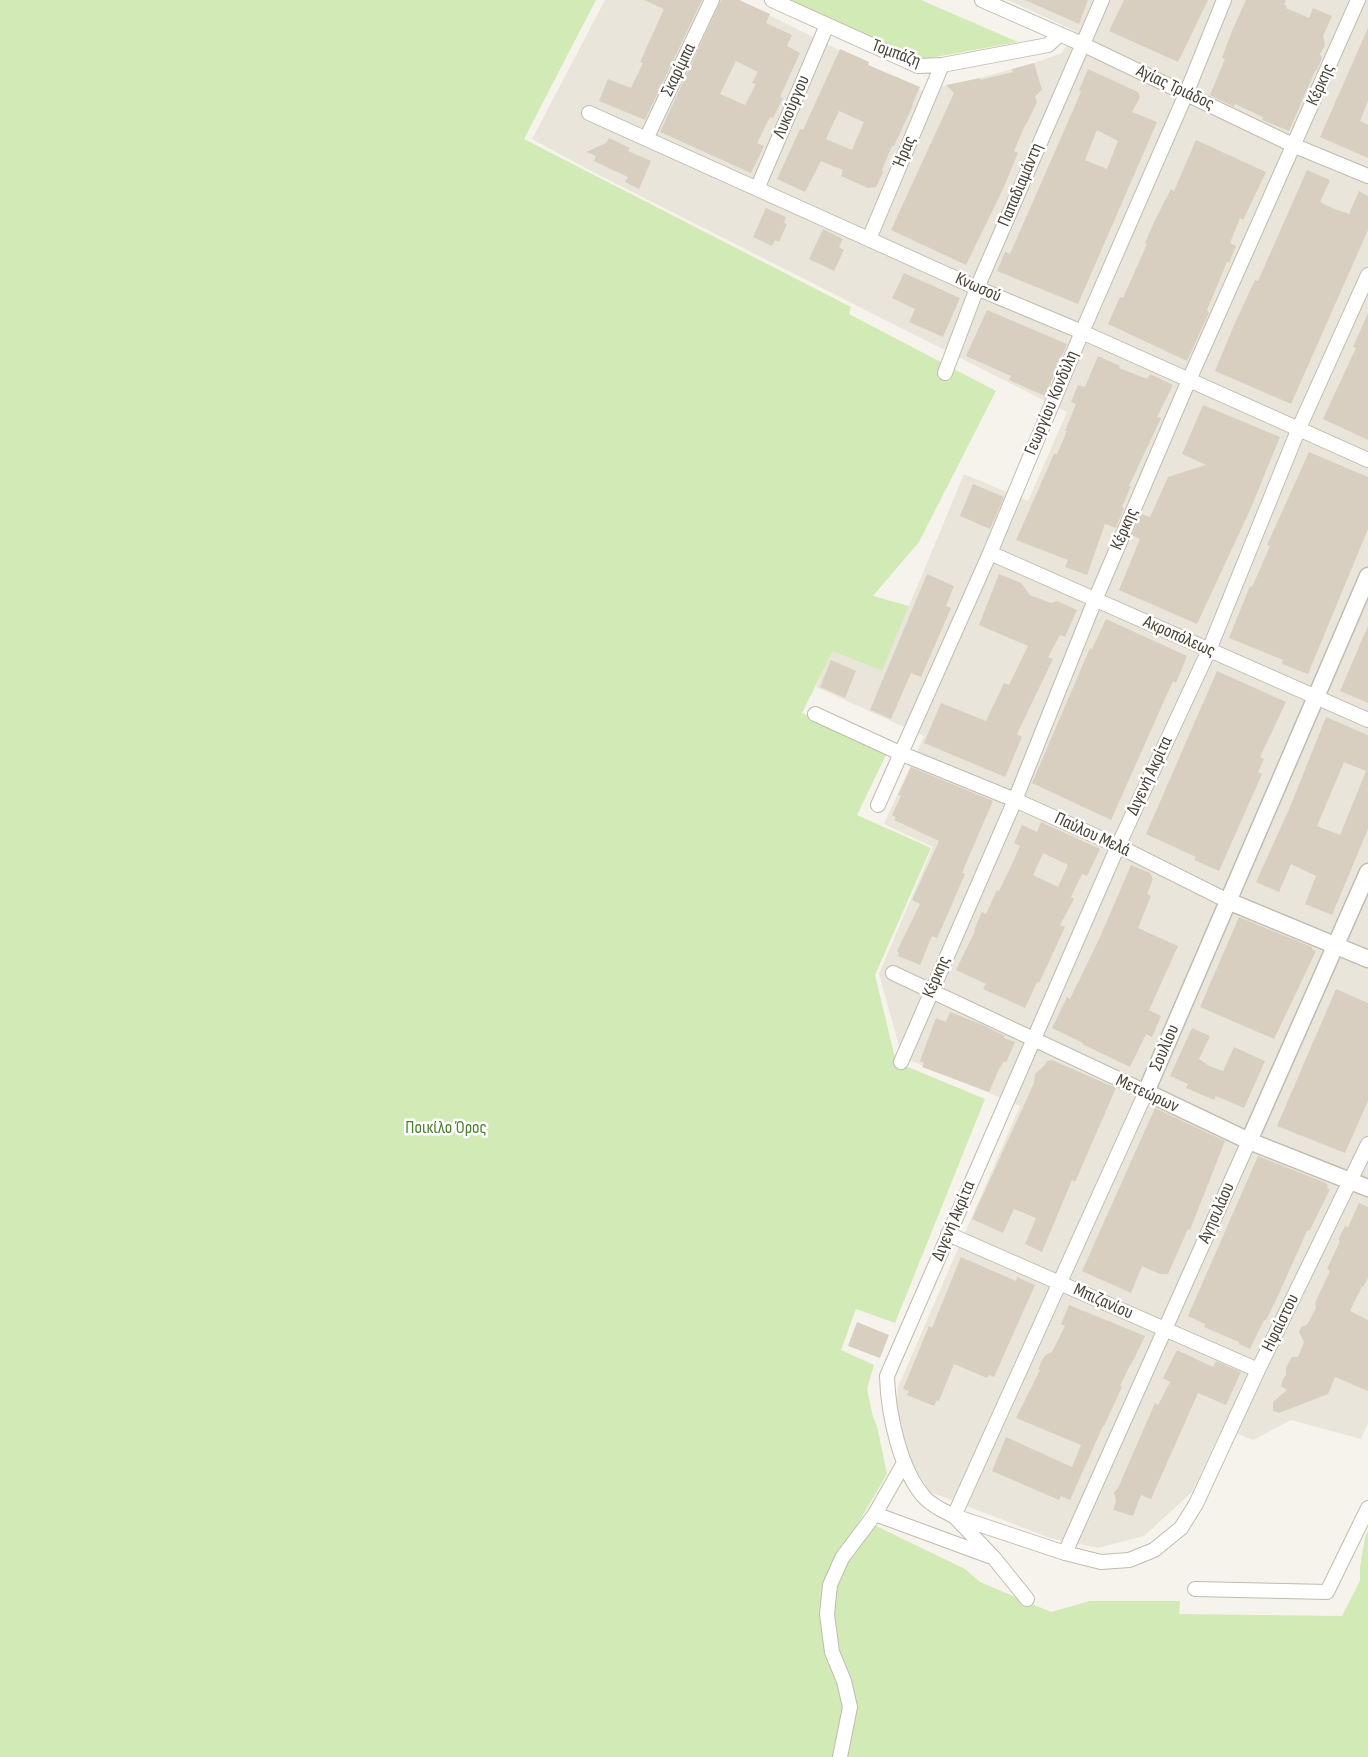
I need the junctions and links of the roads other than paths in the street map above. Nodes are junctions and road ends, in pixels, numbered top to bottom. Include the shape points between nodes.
1 (712, 0) edge
2 (772, 0) edge
3 (982, 0) edge
4 (1102, 0) edge
5 (1224, 0) edge
6 (1358, 0) edge
7 (827, 26) junction
8 (1060, 34) junction
9 (1082, 44) junction
10 (942, 65) junction
11 (1186, 94) junction
12 (589, 113) dead end
13 (646, 139) junction
14 (1294, 146) junction
15 (1368, 176) edge
16 (757, 189) junction
17 (869, 239) junction
18 (1368, 275) edge
19 (977, 288) junction
20 (1082, 332) junction
21 (945, 373) dead end
22 (1189, 380) junction
23 (1299, 428) junction
24 (1368, 460) edge
25 (990, 553) junction
26 (1368, 576) edge
27 (1095, 600) junction
28 (1209, 650) junction
29 (1316, 697) junction
30 (814, 714) dead end
31 (1368, 720) edge
32 (900, 753) junction
33 (1014, 800) junction
34 (878, 805) dead end
35 (1118, 846) junction
36 (1368, 872) edge
37 (1228, 901) junction
38 (1336, 945) junction
39 (1368, 959) edge
40 (893, 973) dead end
41 (930, 992) junction
42 (1032, 1040) junction
43 (901, 1062) dead end
44 (1146, 1092) junction
45 (1249, 1141) junction
46 (1368, 1144) edge
47 (1351, 1181) junction
48 (1368, 1188) edge
49 (948, 1234) junction
50 (1059, 1283) junction
51 (1164, 1329) junction
52 (1258, 1370) junction
53 (904, 1463) junction
54 (1368, 1508) edge
55 (875, 1514) junction
56 (954, 1516) junction
57 (1065, 1553) junction
58 (994, 1558) junction
59 (1195, 1589) dead end
60 (1027, 1599) dead end
61 (840, 1757) edge

1 - 13 street, Σκαρίμπα
2 - 7 street, Τομπάζη
3 - 8 street, Αγίας Τριάδος
4 - 9 street, Παπαδιαμάντη
5 - 11 street, Γεωργίου Κονδύλη
6 - 14 street, Κέρκης
7 - 10 street, Τομπάζη via 918,66
7 - 16 street, Λυκούργου
8 - 9 street, Αγίας Τριάδος
8 - 10 street, Τομπάζη via 1048,45
9 - 11 street, Αγίας Τριάδος
9 - 19 street, Παπαδιαμάντη
10 - 17 street, Ήρας
11 - 14 street, Αγίας Τριάδος
11 - 20 street, Γεωργίου Κονδύλη
12 - 13 street, Κνωσού
13 - 16 street, Κνωσού
14 - 15 street, Αγίας Τριάδος
14 - 22 street, Κέρκης
16 - 17 street, Κνωσού
17 - 19 street, Κνωσού
18 - 23 street, Διγενή Ακρίτα
19 - 20 street, Κνωσού
19 - 21 street, Παπαδιαμάντη
20 - 22 street, Κνωσού
20 - 25 street, Γεωργίου Κονδύλη
22 - 23 street, Κνωσού
22 - 27 street, Κέρκης
23 - 24 street, Κνωσού
23 - 28 street, Διγενή Ακρίτα
25 - 27 street, Ακροπόλεως
25 - 32 street, Γεωργίου Κονδύλη
26 - 29 street, Σουλίου
27 - 28 street, Ακροπόλεως
27 - 33 street, Κέρκης
28 - 29 street, Ακροπόλεως
28 - 35 street, Διγενή Ακρίτα
29 - 31 street, Ακροπόλεως
29 - 37 street, Σουλίου
30 - 32 street, Παύλου Μελά
32 - 33 street, Παύλου Μελά
32 - 34 street, Γεωργίου Κονδύλη
33 - 35 street, Παύλου Μελά
33 - 41 street, Κέρκης
35 - 37 street, Παύλου Μελά
35 - 42 street, Διγενή Ακρίτα
36 - 38 street, Αγησιλάου
37 - 38 street, Παύλου Μελά
37 - 44 street, Σουλίου
38 - 39 street, Παύλου Μελά
38 - 45 street, Αγησιλάου
40 - 41 street, Μετεώρων
41 - 42 street, Μετεώρων
41 - 43 street, Κέρκης
42 - 44 street, Μετεώρων
42 - 49 street, Διγενή Ακρίτα
44 - 45 street, Μετεώρων
44 - 50 street, Σουλίου
45 - 47 street, Μετεώρων
45 - 51 street, Αγησιλάου
46 - 47 street, Ηφαίστου
47 - 48 street, Μετεώρων
47 - 52 street, Ηφαίστου
49 - 50 street, Μπιζανίου
49 - 53 street, Διγενή Ακρίτα via 887,1376 890,1411
50 - 51 street, Μπιζανίου
50 - 56 street, Σουλίου
51 - 52 street, Μπιζανίου
51 - 57 street, Αγησιλάου
52 - 57 street, Ηφαίστου via 1181,1528 1154,1550 1129,1560 1101,1562
53 - 55 street
53 - 56 street via 927,1500
54 - 59 street via 1327,1592
55 - 58 street
55 - 61 street via 842,1558 830,1585 827,1614 832,1652 850,1707
56 - 57 street, Ηφαίστου
56 - 58 street
58 - 60 street

